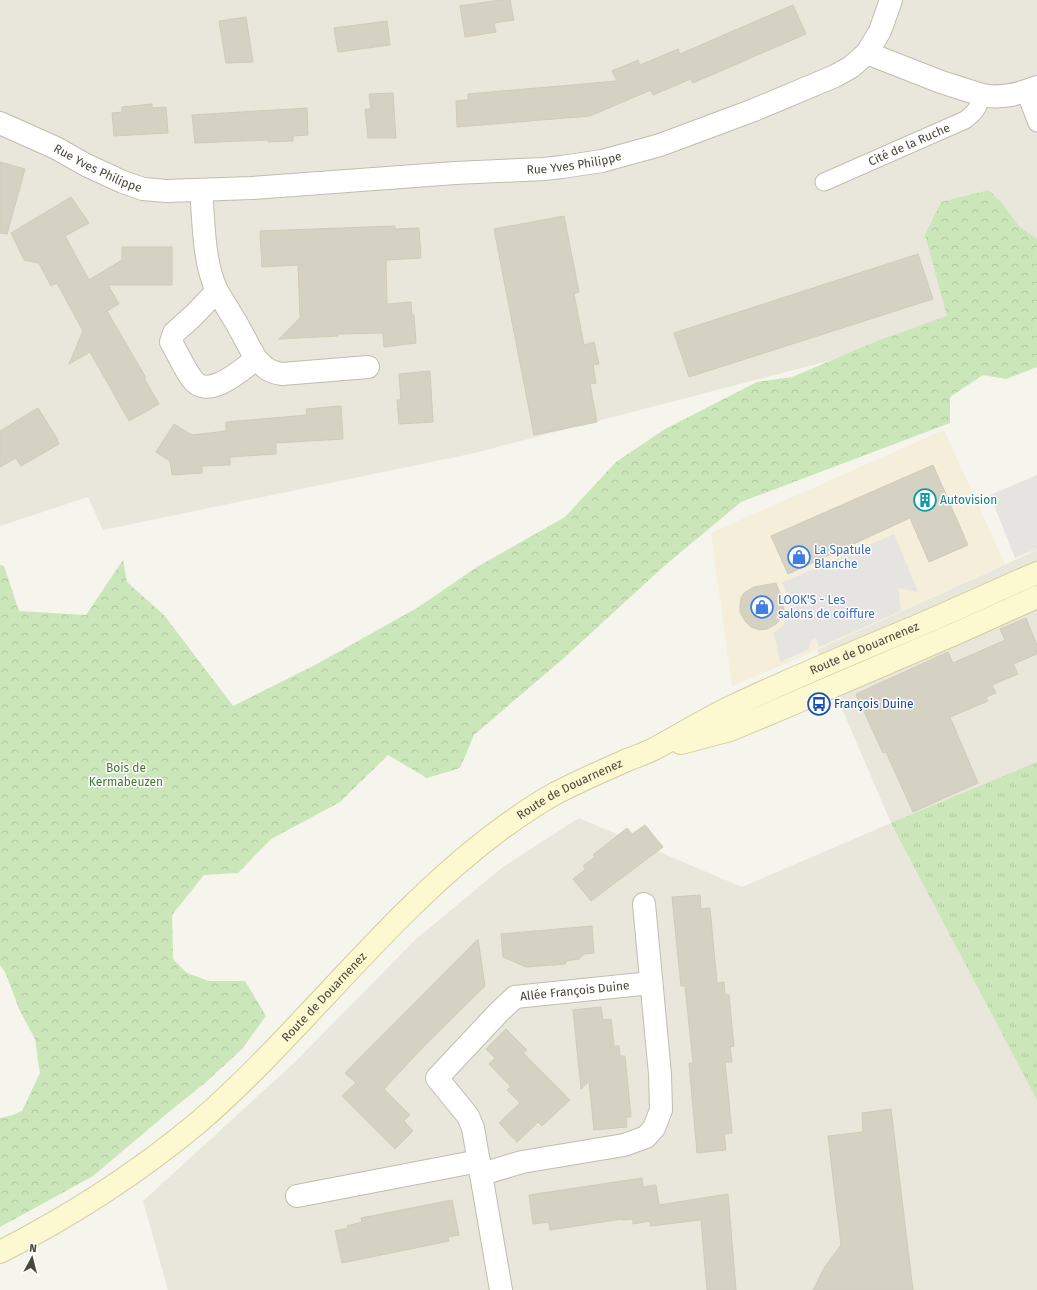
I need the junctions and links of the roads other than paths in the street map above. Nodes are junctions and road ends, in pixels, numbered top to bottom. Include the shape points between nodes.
1 (891, 0) edge
2 (867, 53) junction
3 (1031, 89) edge
4 (982, 95) junction
5 (0, 123) edge
6 (1037, 123) edge
7 (824, 182) dead end
8 (201, 190) junction
9 (217, 291) junction
10 (256, 359) junction
11 (368, 367) dead end
12 (1037, 573) edge
13 (1037, 597) edge
14 (651, 751) junction
15 (644, 904) dead end
16 (651, 983) junction
17 (481, 1168) junction
18 (297, 1196) dead end
19 (0, 1252) edge
20 (501, 1290) edge

1 - 2 street, Rue Yves Philippe via 880,31
2 - 4 street via 940,82
2 - 8 street, Rue Yves Philippe via 851,67 835,76 754,110 660,145 602,161 544,169
3 - 4 street via 1011,95
3 - 6 lane
4 - 7 lane, Cité de la Ruche via 977,109 965,120
5 - 8 street, Rue Yves Philippe via 56,148 86,165 143,189
8 - 9 street via 208,264
9 - 10 street
9 - 10 street via 174,333 171,342 193,380 204,387 212,387 223,382
10 - 11 street via 265,368 282,374
12 - 14 main road, Route de Douarnenez via 730,707
13 - 14 main road, Route de Douarnenez via 730,730
14 - 19 main road, Route de Douarnenez via 557,793 522,814 455,865 376,941 292,1031 201,1120 75,1211
15 - 16 street
16 - 17 street via 661,1110 654,1128 646,1137 624,1145
16 - 17 street, Allée François Duine via 515,997 437,1078 468,1116
17 - 18 street
17 - 20 street, Allée François Duine

